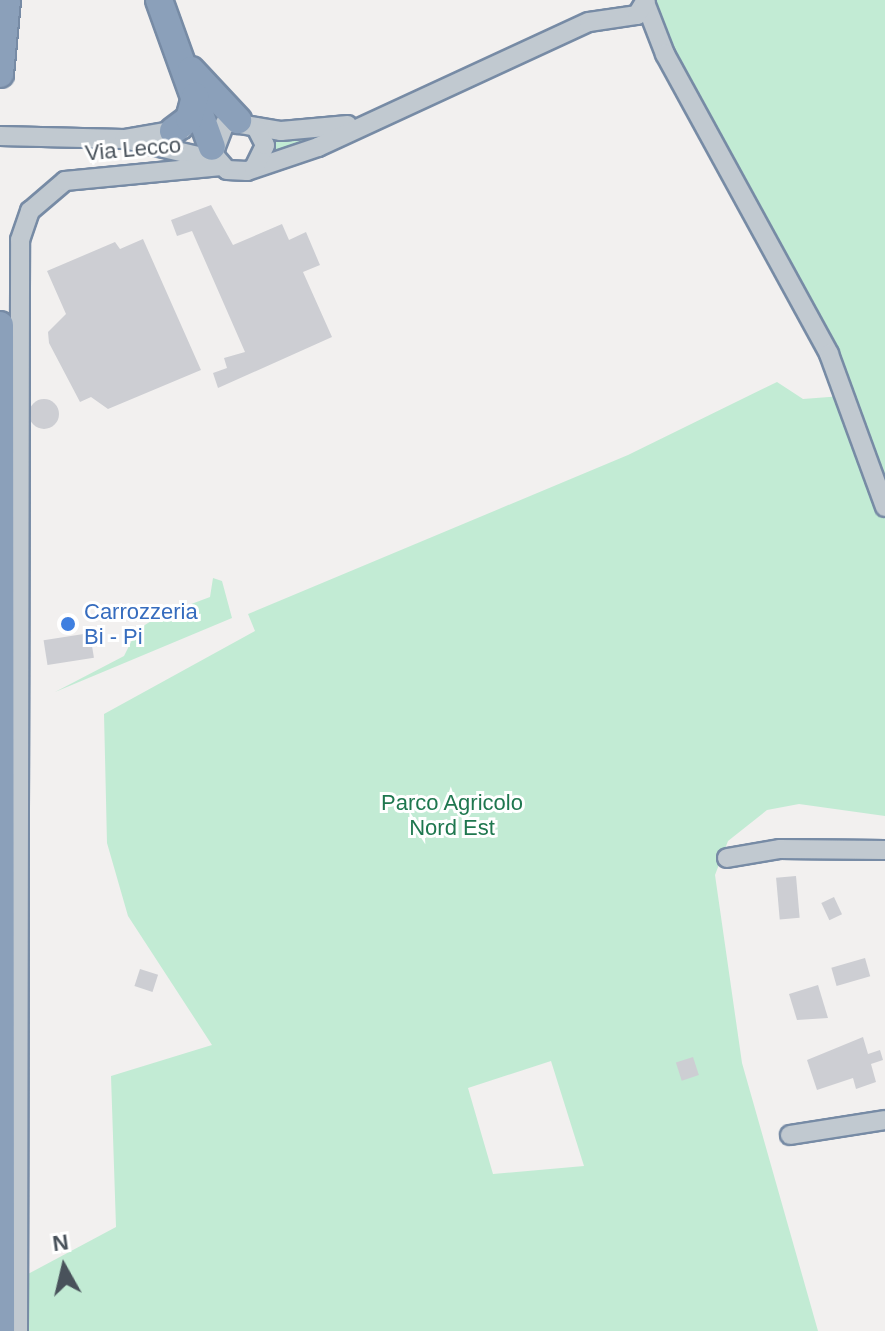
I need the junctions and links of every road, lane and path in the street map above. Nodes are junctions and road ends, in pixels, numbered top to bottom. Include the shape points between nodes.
1 (7, 0) edge
2 (159, 0) edge
3 (646, 2) edge
4 (618, 8) edge
5 (665, 54) junction
6 (187, 64) junction
7 (0, 74) edge
8 (195, 96) junction
9 (362, 123) junction
10 (173, 131) junction
11 (0, 136) edge
12 (225, 138) junction
13 (124, 139) junction
14 (254, 168) junction
15 (0, 325) edge
16 (885, 507) edge
17 (885, 850) edge
18 (727, 858) dead end
19 (885, 1120) edge
20 (790, 1135) dead end
21 (1, 1331) edge
22 (18, 1331) edge

1 - 7 highway
2 - 6 highway
3 - 4 street
3 - 5 street
4 - 5 street
4 - 9 street
5 - 16 street via 829,354
6 - 8 highway
6 - 12 highway
8 - 10 highway via 189,119
8 - 12 highway
9 - 12 street
9 - 14 street
10 - 12 street
10 - 13 street
11 - 13 street
12 - 13 street
12 - 14 street
12 - 14 street via 264,151
12 - 22 street, Via Lecco via 75,178 37,202 22,229
15 - 21 highway
17 - 18 street via 780,849
19 - 20 street

